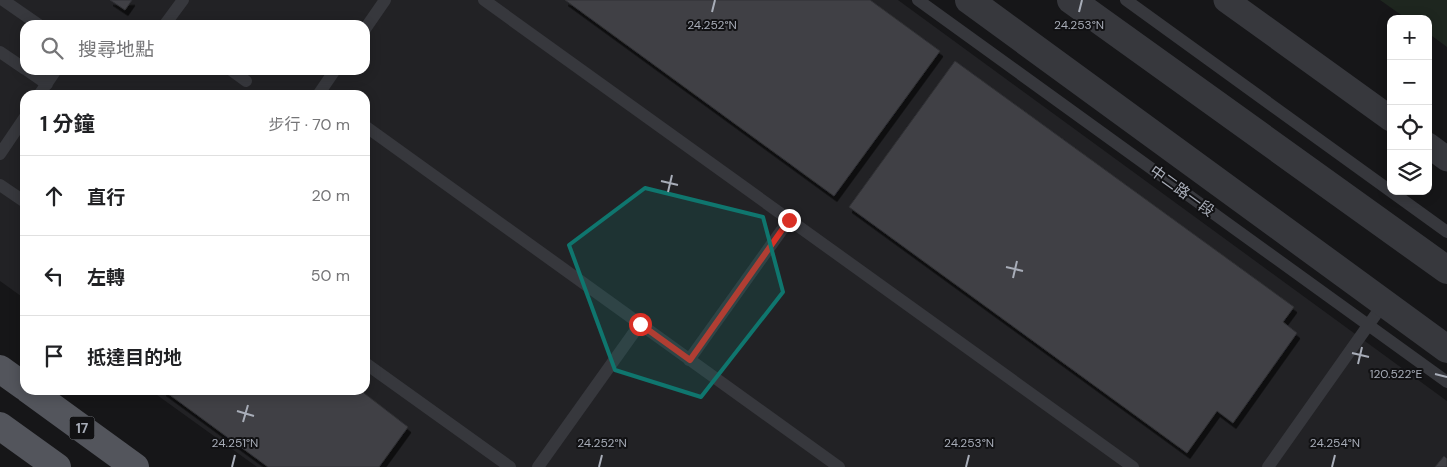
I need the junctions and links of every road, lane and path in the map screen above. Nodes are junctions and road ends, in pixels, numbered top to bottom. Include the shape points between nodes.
1 (3, 0) edge
2 (183, 0) edge
3 (385, 0) edge
4 (484, 0) edge
5 (918, 0) edge
6 (969, 0) edge
7 (1071, 0) edge
8 (1126, 0) edge
9 (1226, 0) edge
10 (32, 20) edge
11 (168, 20) edge
12 (370, 21) edge
13 (0, 52) edge
14 (20, 65) edge
15 (34, 75) edge
16 (53, 75) edge
17 (238, 75) edge
18 (333, 75) edge
19 (246, 81) dead end
20 (47, 84) junction
21 (43, 90) edge
22 (323, 90) edge
23 (1387, 115) edge
24 (20, 124) edge
25 (370, 130) edge
26 (1432, 149) edge
27 (0, 154) edge
28 (1447, 159) edge
29 (0, 185) edge
30 (20, 199) edge
31 (789, 220) junction
32 (1447, 232) edge
33 (1447, 270) edge
34 (1384, 304) junction
35 (640, 324) junction
36 (1369, 326) junction
37 (1447, 349) edge
38 (690, 360) junction
39 (370, 367) edge
40 (0, 369) edge
41 (1447, 382) edge
42 (20, 383) edge
43 (36, 395) edge
44 (0, 426) edge
45 (57, 467) edge
46 (135, 467) edge
47 (510, 467) edge
48 (538, 467) edge
49 (839, 467) edge
50 (1133, 467) edge
51 (1268, 467) edge

1 - 10 lane
2 - 11 lane
3 - 12 lane
4 - 31 lane
5 - 36 lane, 中二路一段
6 - 34 street, 中二路一段
7 - 33 street
8 - 32 lane
9 - 23 street
13 - 14 lane
15 - 20 lane
16 - 20 lane
17 - 19 lane
18 - 22 lane
20 - 21 lane
24 - 27 lane
25 - 35 lane
26 - 28 street
29 - 30 lane
31 - 38 lane
31 - 50 lane
34 - 36 lane
34 - 37 street, 中二路一段
35 - 38 lane
35 - 48 lane
36 - 41 lane, 中二路一段
36 - 51 lane
38 - 49 lane
39 - 47 lane
40 - 42 main road
43 - 46 main road, 17
44 - 45 main road

